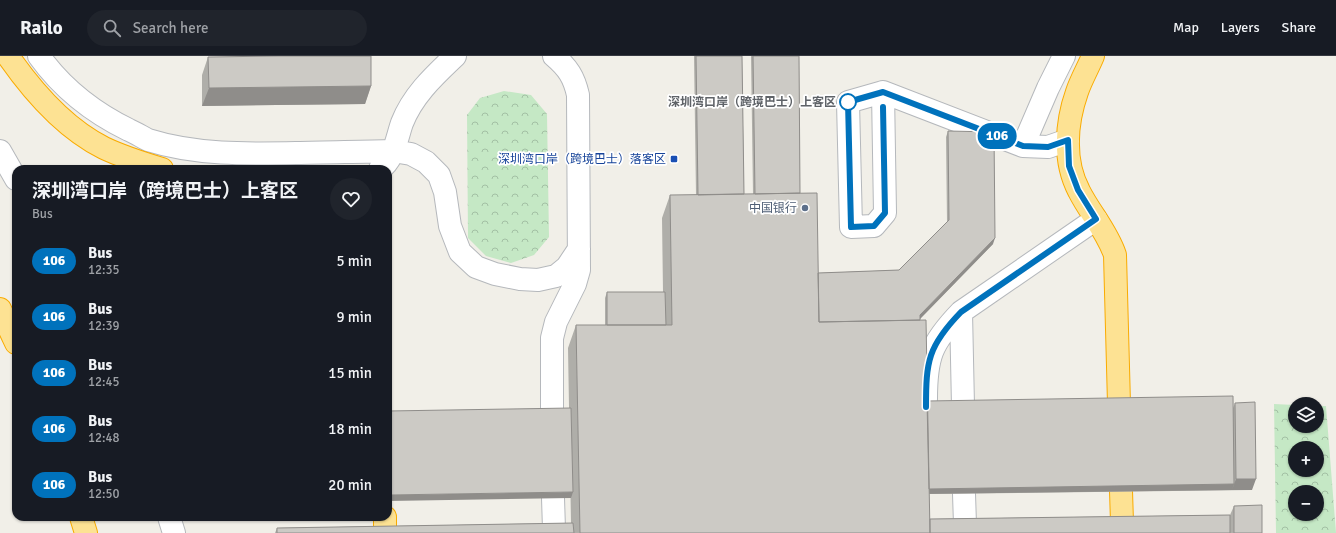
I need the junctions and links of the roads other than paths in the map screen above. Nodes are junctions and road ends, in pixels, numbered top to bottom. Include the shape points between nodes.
1 (8, 56) edge
2 (39, 56) edge
3 (455, 56) edge
4 (554, 56) edge
5 (1064, 56) edge
6 (1093, 56) edge
7 (883, 92) junction
8 (1068, 140) junction
9 (1023, 146) junction
10 (0, 151) edge
11 (393, 151) junction
12 (148, 165) edge
13 (384, 165) edge
14 (12, 172) edge
15 (1096, 219) junction
16 (579, 249) junction
17 (0, 309) edge
18 (961, 312) junction
19 (12, 334) edge
20 (1119, 404) edge
21 (963, 406) edge
22 (926, 407) edge
23 (552, 414) edge
24 (1121, 491) edge
25 (964, 494) edge
26 (553, 498) edge
27 (82, 521) edge
28 (170, 521) edge
29 (1122, 522) edge
30 (965, 524) edge
31 (554, 529) edge
32 (86, 533) edge
33 (174, 533) edge

1 - 12 highway via 24,79 49,106 79,132 103,147
2 - 11 lane via 84,104 147,139 183,148 222,153
3 - 11 lane via 429,80 412,102 402,122
4 - 16 lane via 565,65 575,80 578,95
5 - 9 lane
6 - 8 highway via 1077,91 1070,116
7 - 7 lane via 885,213 874,226 851,227 848,102
7 - 9 lane
8 - 9 lane via 1048,147
8 - 15 highway via 1069,166 1078,190
10 - 14 lane
11 - 13 lane
11 - 16 lane via 411,154 426,162 439,175 445,192 450,226 460,252 476,267 495,274 538,280 556,276 567,267
15 - 18 lane
15 - 20 highway via 1115,255
16 - 23 lane via 579,270 575,284 556,322 552,338
17 - 19 highway
18 - 21 lane
18 - 22 lane via 949,324 929,356
24 - 29 highway
25 - 30 lane
26 - 31 lane
27 - 32 highway
28 - 33 lane

